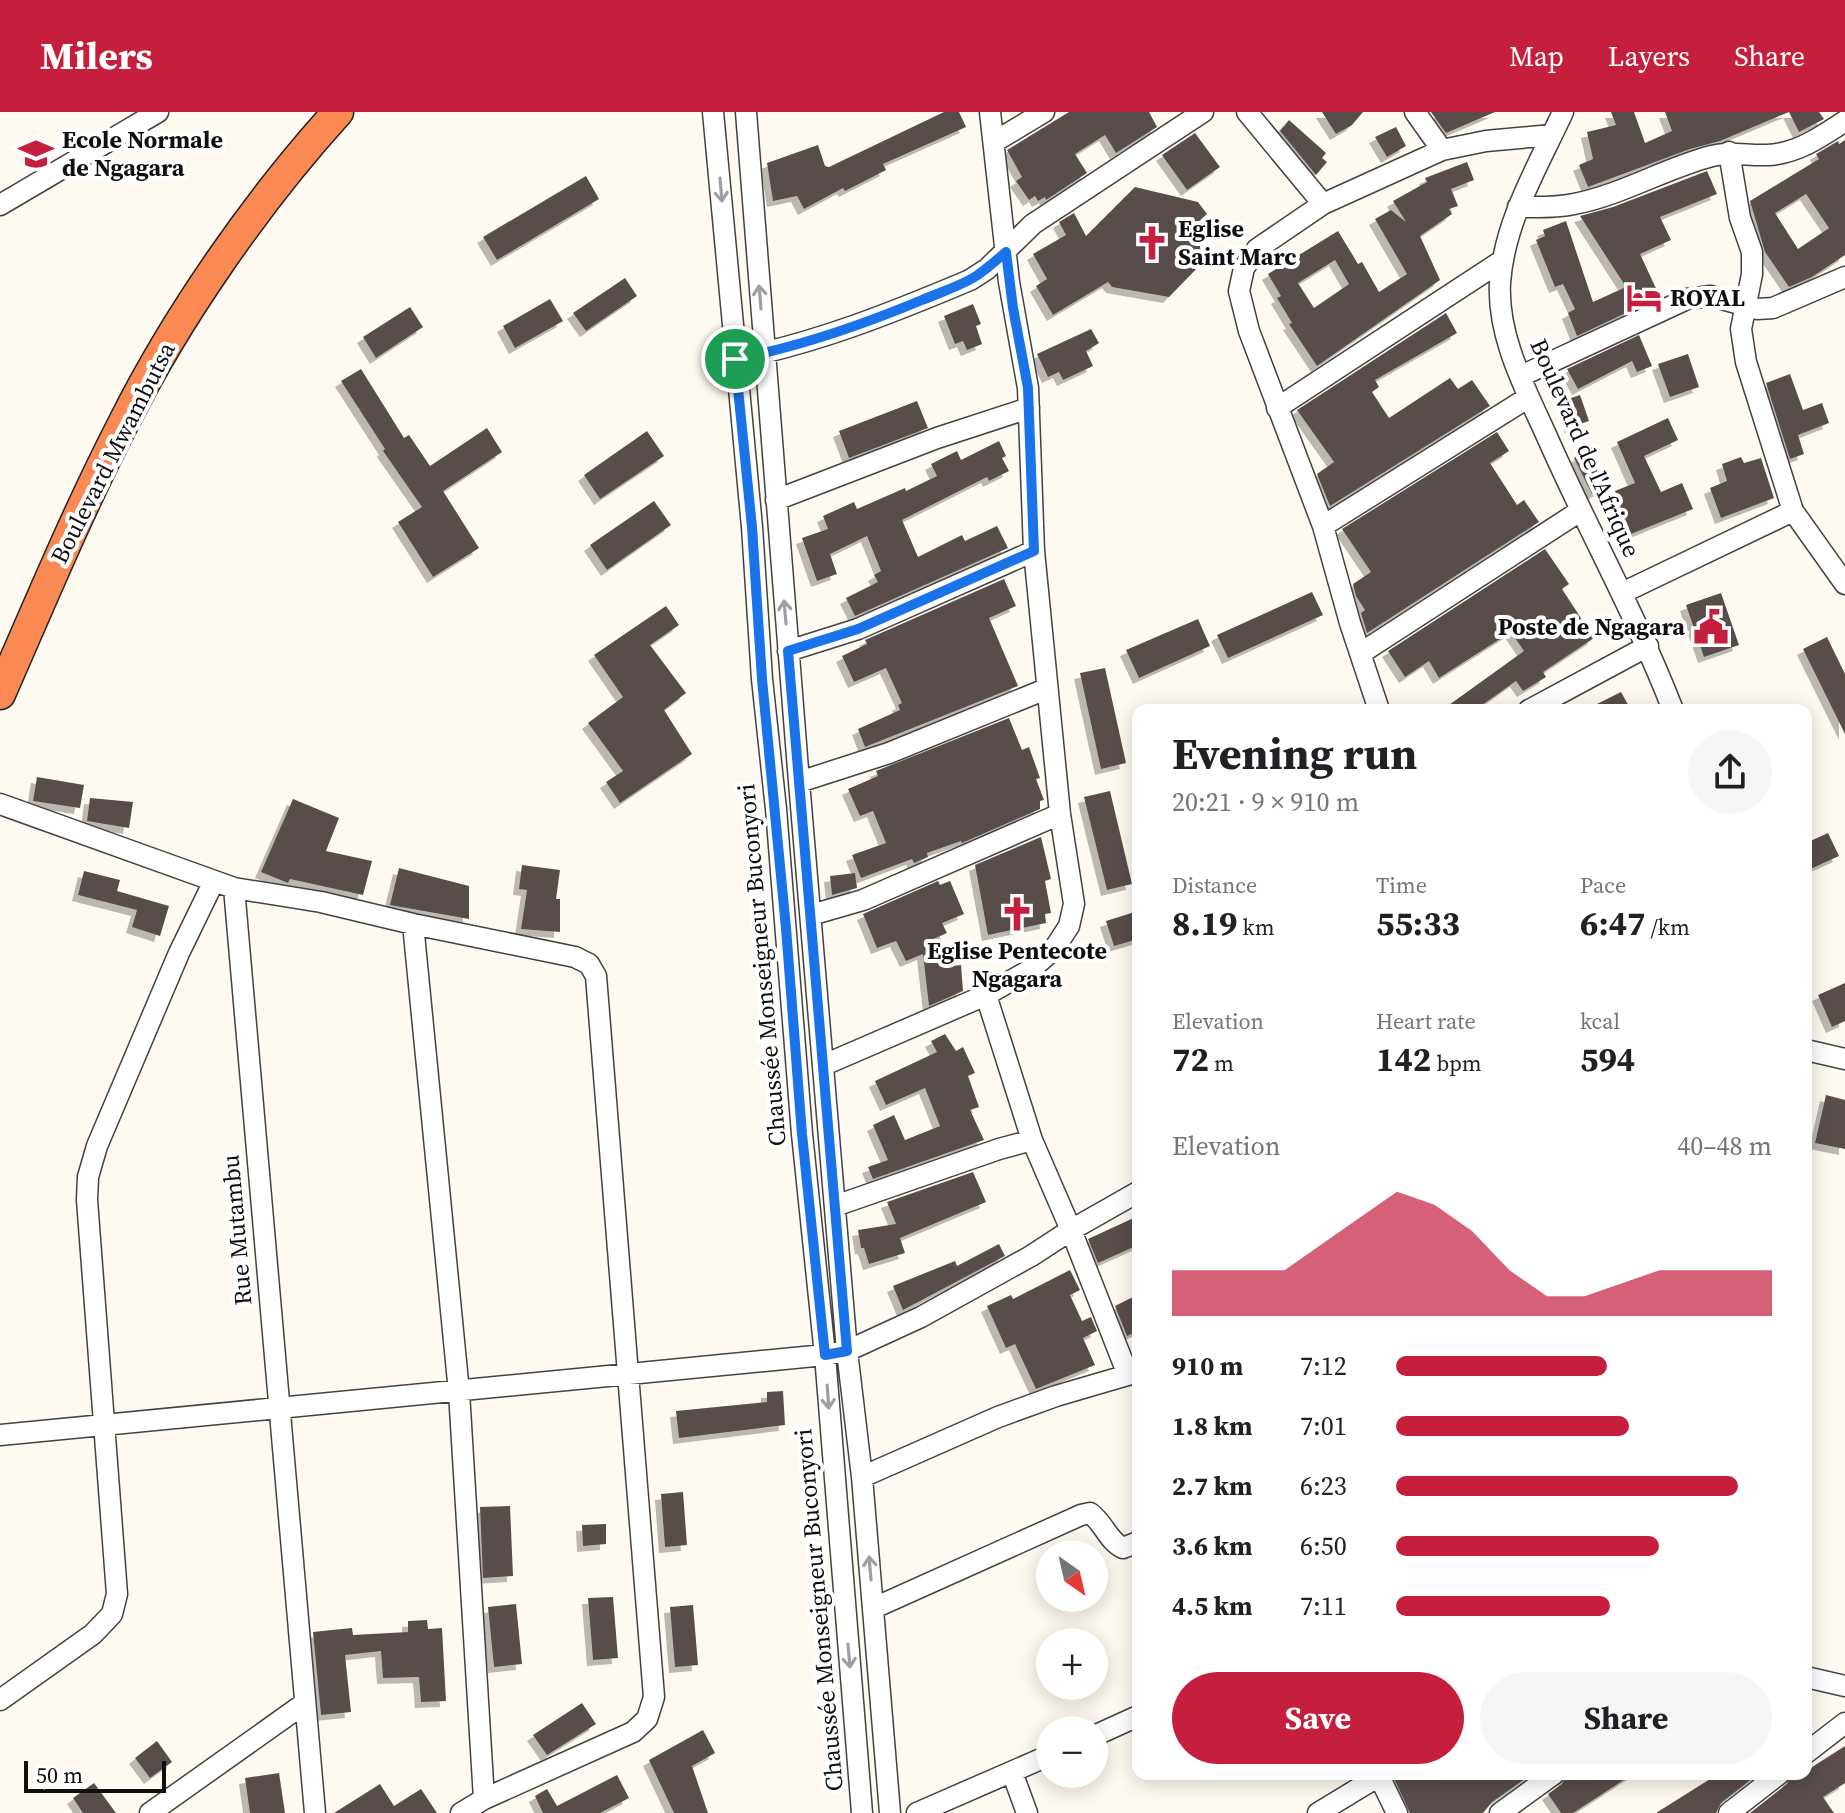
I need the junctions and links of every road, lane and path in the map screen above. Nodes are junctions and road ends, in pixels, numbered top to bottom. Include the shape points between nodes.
1 (158, 112) edge
2 (338, 112) edge
3 (713, 112) edge
4 (746, 112) edge
5 (990, 112) edge
6 (1044, 112) edge
7 (1203, 112) edge
8 (1247, 112) edge
9 (1415, 112) edge
10 (1563, 112) edge
11 (1845, 121) edge
12 (1552, 135) junction
13 (994, 142) junction
14 (1442, 150) junction
15 (1729, 152) junction
16 (1323, 204) junction
17 (0, 205) edge
18 (1518, 207) junction
19 (1006, 252) junction
20 (1503, 260) junction
21 (1845, 277) edge
22 (1744, 306) junction
23 (765, 353) junction
24 (735, 359) junction
25 (1521, 376) junction
26 (1529, 397) junction
27 (1029, 408) junction
28 (1277, 408) junction
29 (776, 500) junction
30 (1580, 511) junction
31 (1793, 511) junction
32 (1323, 526) junction
33 (1034, 551) junction
34 (1845, 584) edge
35 (1622, 593) junction
36 (1648, 646) junction
37 (788, 651) junction
38 (1361, 653) junction
39 (1046, 689) junction
40 (0, 694) edge
41 (1377, 704) edge
42 (1540, 704) edge
43 (1671, 704) edge
44 (799, 782) junction
45 (0, 804) edge
46 (1060, 814) junction
47 (224, 885) junction
48 (811, 915) junction
49 (413, 924) junction
50 (986, 995) junction
51 (1812, 1051) edge
52 (1845, 1059) edge
53 (824, 1065) junction
54 (1032, 1140) junction
55 (1132, 1195) edge
56 (835, 1206) junction
57 (1071, 1230) junction
58 (847, 1351) junction
59 (825, 1355) junction
60 (1132, 1371) edge
61 (1132, 1373) edge
62 (629, 1376) junction
63 (459, 1392) junction
64 (280, 1408) junction
65 (103, 1426) junction
66 (0, 1435) edge
67 (862, 1477) junction
68 (1132, 1544) edge
69 (874, 1608) junction
70 (1812, 1678) edge
71 (1845, 1686) edge
72 (0, 1700) edge
73 (305, 1703) junction
74 (1132, 1719) edge
75 (1845, 1723) edge
76 (1108, 1730) edge
77 (1812, 1748) edge
78 (1036, 1761) edge
79 (1012, 1772) junction
80 (1370, 1780) edge
81 (1380, 1780) edge
82 (1546, 1780) edge
83 (1771, 1780) edge
84 (484, 1799) junction
85 (150, 1813) edge
86 (315, 1813) edge
87 (461, 1813) edge
88 (862, 1813) edge
89 (890, 1813) edge
90 (917, 1813) edge
91 (1027, 1813) edge
92 (1318, 1813) edge
93 (1397, 1813) edge
94 (1500, 1813) edge
95 (1729, 1813) edge

1 - 17 street
2 - 40 highway, Boulevard Mwambutsa via 174,331 124,420
3 -> 24 street, Chaussée Monseigneur Buconyori
23 -> 4 street
5 - 13 street
6 - 13 street
7 - 19 street via 1033,224
8 - 16 street
9 - 14 street
10 - 12 street, Boulevard de l'Afrique
11 - 15 street via 1785,154
12 - 14 street
12 - 18 street, Boulevard de l'Afrique
13 - 19 street
14 - 16 street
15 - 18 street via 1595,199
15 - 22 street via 1740,218 1752,252
16 - 28 street via 1257,249 1244,268 1239,291
18 - 20 street, Boulevard de l'Afrique
19 - 23 street via 970,280 836,332
19 - 27 street
20 - 25 street, Boulevard de l'Afrique via 1503,324
20 - 28 street
21 - 22 street via 1773,308
22 - 25 street via 1711,296 1687,299
22 - 31 street via 1746,362
23 - 24 street
23 - 29 street
24 - 59 street, Chaussée Monseigneur Buconyori
25 - 26 street, Boulevard de l'Afrique
26 - 30 street, Boulevard de l'Afrique
26 - 32 street
27 - 29 street
27 - 33 street
28 - 32 street
37 -> 29 street
30 - 35 street, Boulevard de l'Afrique
30 - 38 street
31 - 34 street
31 - 35 street
32 - 38 street
33 - 37 street via 858,629
33 - 39 street
35 - 36 street, Boulevard de l'Afrique
36 - 42 street
36 - 43 street, Boulevard de l'Afrique
37 - 44 street
38 - 41 street
39 - 44 street via 889,753
39 - 46 street
44 - 48 street
45 - 47 street
46 - 48 street via 863,900
46 - 50 street via 1074,904 1069,926 1054,949 1030,970
47 - 49 street
47 - 64 street, Rue Mutambu
47 - 65 street via 144,1036 88,1177
48 - 53 street
49 - 62 street via 575,957 589,964 596,976
49 - 63 street
50 - 53 street
50 - 54 street
51 - 52 street
53 - 56 street
54 - 56 street
54 - 57 street
55 - 57 street
56 - 58 street
57 - 58 street via 971,1290
57 - 60 street
58 - 59 street
58 - 67 street
59 - 62 street
59 -> 88 street, Chaussée Monseigneur Buconyori
61 - 67 street via 998,1417
62 - 63 street
62 - 84 street via 654,1697 647,1719 633,1732
63 - 64 street
63 - 84 street
64 - 65 street
64 - 73 street, Rue Mutambu
65 - 66 street
65 - 72 street via 117,1594 112,1614 93,1634
69 -> 67 street
68 - 69 street via 1115,1544 1098,1518 1081,1515
69 - 89 street
70 - 71 street
73 - 85 street
73 - 86 street, Rue Mutambu
74 - 76 street
75 - 77 street
78 - 79 street
79 - 90 street
79 - 91 street
80 - 92 street
81 - 93 street
82 - 94 street
83 - 95 street
84 - 87 street

